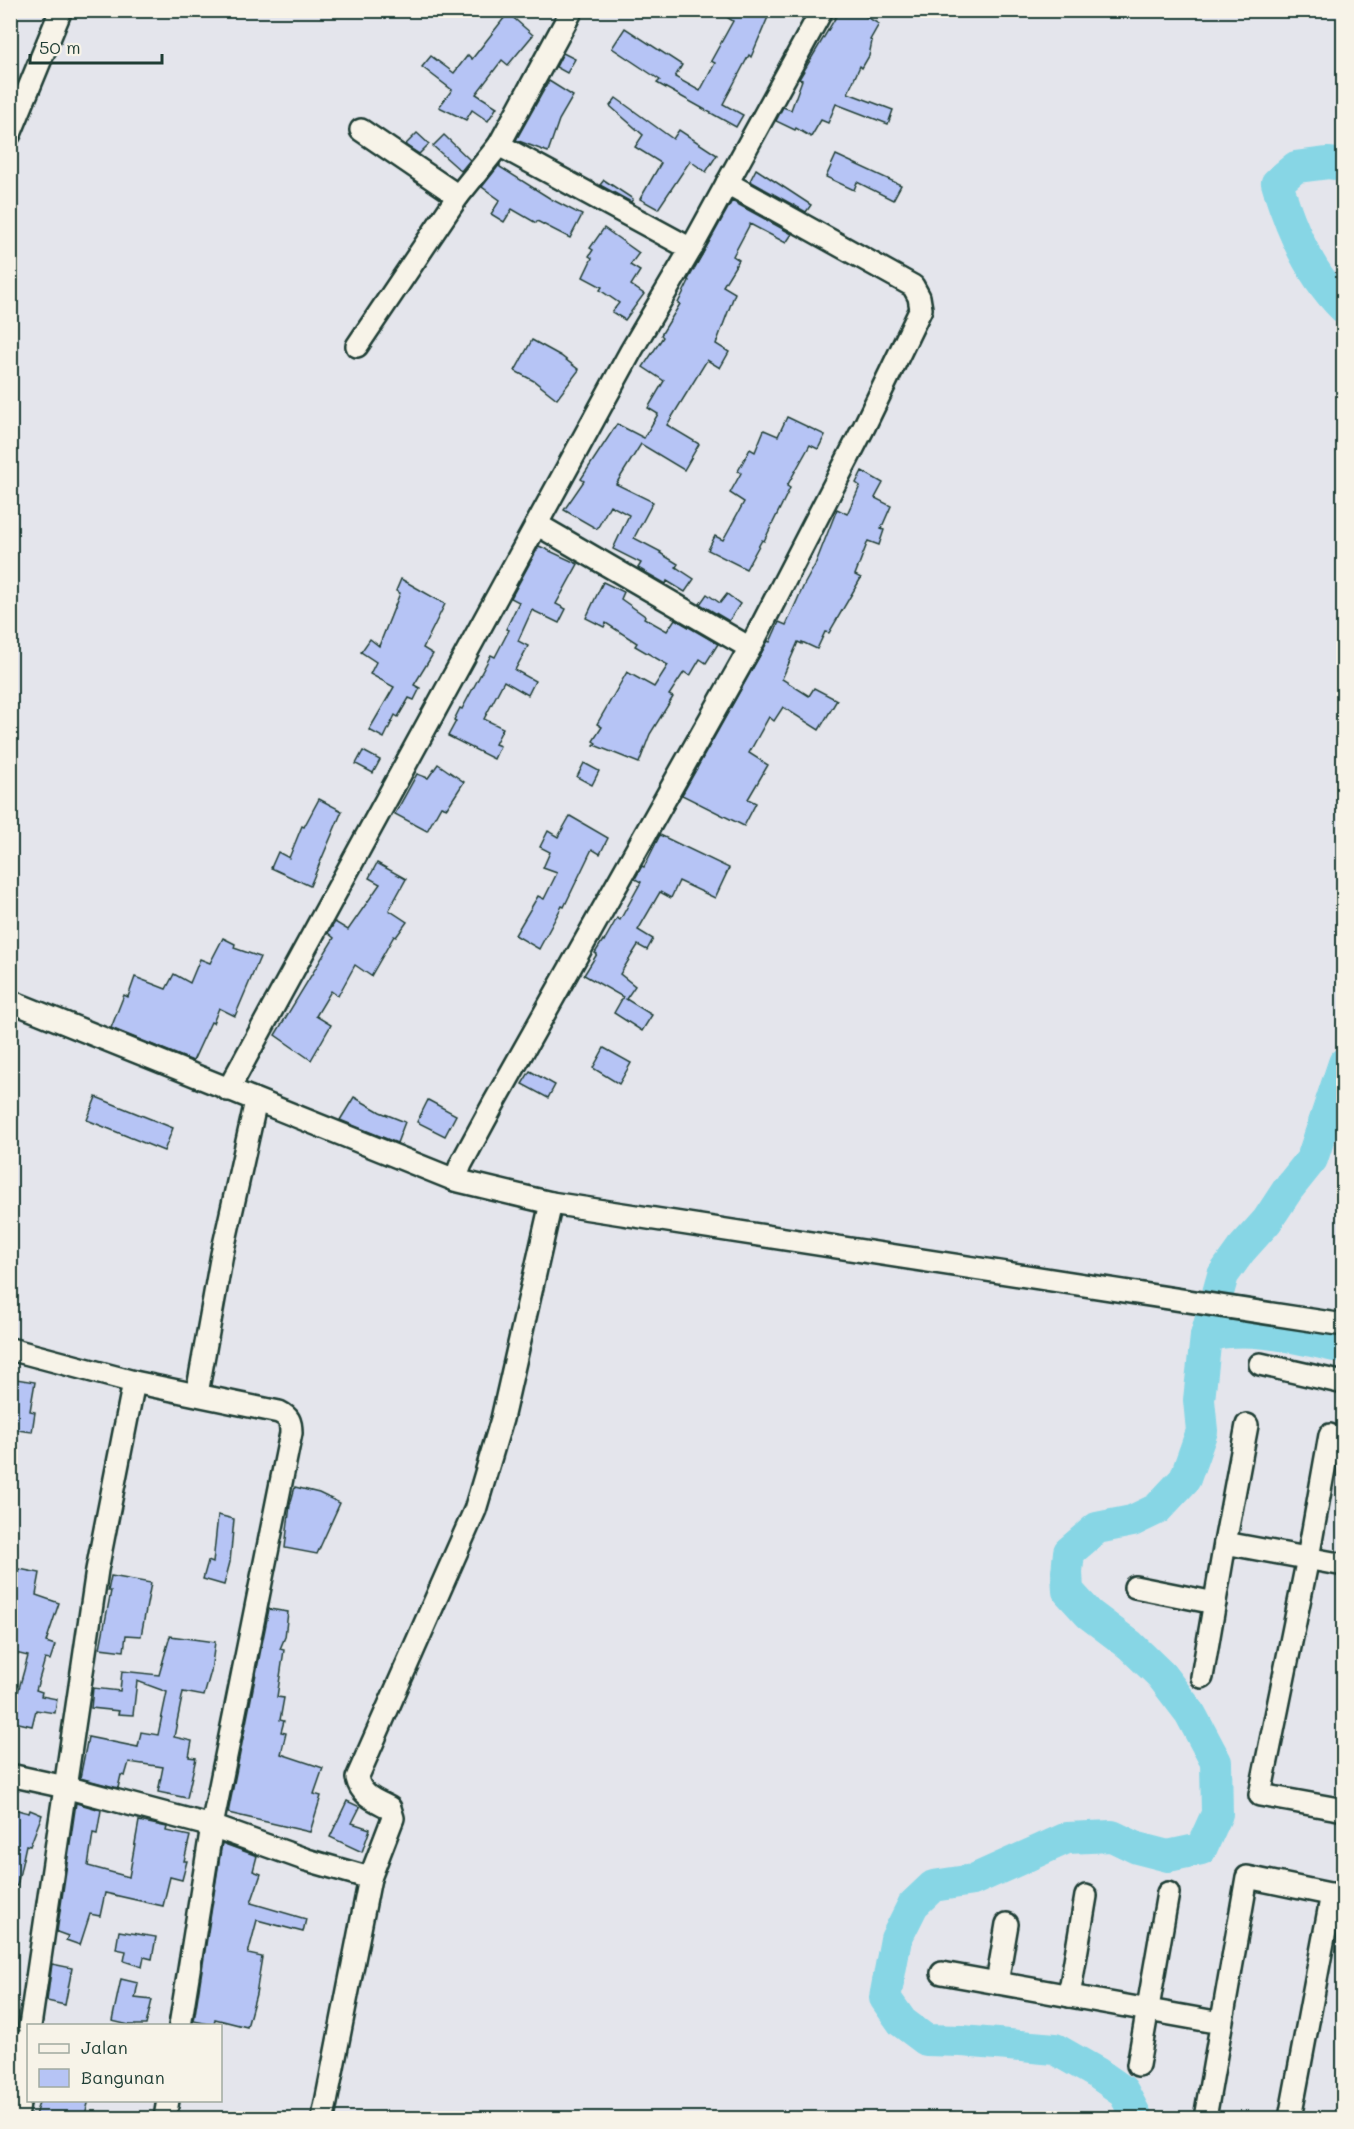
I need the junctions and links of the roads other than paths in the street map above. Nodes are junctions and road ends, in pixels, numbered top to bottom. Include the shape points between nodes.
1 (61, 10) edge
2 (572, 10) edge
3 (822, 10) edge
4 (361, 130) dead end
5 (10, 134) edge
6 (499, 145) junction
7 (727, 183) junction
8 (458, 196) junction
9 (691, 249) junction
10 (357, 346) dead end
11 (538, 525) junction
12 (750, 648) junction
13 (10, 1001) edge
14 (228, 1090) junction
15 (256, 1101) junction
16 (455, 1180) junction
17 (551, 1203) junction
18 (1344, 1325) edge
19 (10, 1349) edge
20 (1260, 1364) dead end
21 (134, 1382) junction
22 (1344, 1383) edge
23 (196, 1394) junction
24 (1247, 1425) dead end
25 (1330, 1436) dead end
26 (1226, 1543) junction
27 (1308, 1558) junction
28 (1344, 1565) edge
29 (1135, 1587) dead end
30 (1215, 1603) junction
31 (1202, 1677) dead end
32 (10, 1775) edge
33 (65, 1787) junction
34 (1344, 1810) edge
35 (212, 1826) junction
36 (370, 1878) junction
37 (1168, 1893) dead end
38 (1086, 1896) dead end
39 (1338, 1896) edge
40 (1008, 1924) dead end
41 (942, 1973) dead end
42 (997, 1983) junction
43 (1069, 1996) junction
44 (1147, 2010) junction
45 (30, 2024) edge
46 (180, 2024) edge
47 (1221, 2024) junction
48 (27, 2045) edge
49 (1138, 2065) dead end
50 (168, 2102) edge
51 (17, 2118) edge
52 (165, 2118) edge
53 (323, 2118) edge
54 (1205, 2118) edge
55 (1290, 2118) edge

1 - 5 street
2 - 6 street
3 - 7 street
4 - 8 street
6 - 8 street
6 - 9 street
7 - 9 street
7 - 12 street via 913,286 921,309
8 - 10 street
9 - 11 street via 631,351
11 - 12 street
11 - 14 street
12 - 16 street via 494,1103
13 - 14 street
14 - 15 street
15 - 16 street
15 - 23 street
16 - 17 street
17 - 18 street
17 - 36 street via 502,1419 476,1510 357,1778 365,1795 390,1809 393,1818
19 - 21 street
20 - 22 street
21 - 23 street
21 - 33 street via 97,1570
23 - 35 street via 279,1412 291,1422
24 - 26 street
25 - 27 street
26 - 27 street
26 - 30 street
27 - 28 street
27 - 34 street via 1260,1795
29 - 30 street
30 - 31 street
32 - 33 street
33 - 35 street
33 - 45 street
35 - 36 street
35 - 46 street
36 - 53 street
37 - 44 street
38 - 43 street
39 - 47 street via 1247,1877
39 - 55 street
40 - 42 street
41 - 42 street
42 - 43 street
43 - 44 street
44 - 47 street
44 - 49 street
47 - 54 street
48 - 51 street
50 - 52 street

